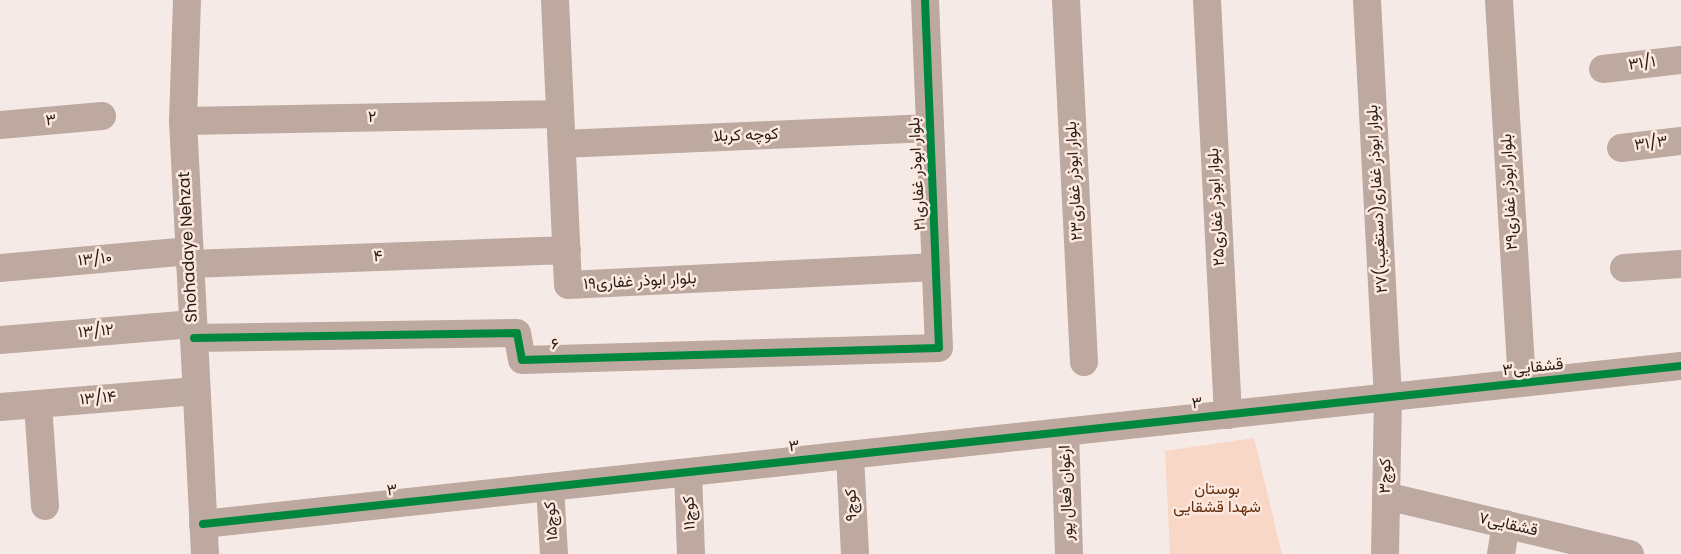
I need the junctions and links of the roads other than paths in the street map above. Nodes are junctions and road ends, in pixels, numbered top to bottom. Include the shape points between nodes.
1 (187, 0) edge
2 (555, 0) edge
3 (925, 0) edge
4 (1066, 0) edge
5 (1207, 0) edge
6 (1367, 0) edge
7 (1499, 0) edge
8 (1681, 60) edge
9 (1603, 69) dead end
10 (560, 114) junction
11 (102, 116) dead end
12 (182, 121) junction
13 (0, 125) edge
14 (930, 128) junction
15 (1681, 140) edge
16 (562, 144) junction
17 (1621, 148) dead end
18 (567, 250) junction
19 (190, 258) junction
20 (1681, 264) edge
21 (936, 267) junction
22 (0, 268) edge
23 (1624, 268) dead end
24 (193, 331) junction
25 (0, 340) edge
26 (940, 348) joint
27 (1084, 362) dead end
28 (1681, 366) edge
29 (1522, 383) junction
30 (196, 391) junction
31 (1388, 398) junction
32 (38, 404) junction
33 (0, 408) edge
34 (1228, 415) junction
35 (1065, 432) junction
36 (850, 455) junction
37 (688, 473) junction
38 (550, 487) junction
39 (1386, 496) junction
40 (45, 506) dead end
41 (203, 524) junction
42 (1506, 524) junction
43 (205, 554) edge
44 (554, 554) edge
45 (691, 554) edge
46 (854, 554) edge
47 (1069, 554) edge
48 (1385, 554) edge
49 (1501, 554) edge
50 (1630, 554) edge

1 - 12 street, Shohadaye Nehzat
2 - 10 street, بلوار ابوذر غفاری۱۹
3 - 14 street, ۲۱بلوار ابوذر غفاری
4 - 27 street, بلوار ابوذر غفاری۲۳
5 - 34 street, بلوار ابوذر غفاری۲۵
6 - 31 street, ۲۷بلوار ابوذر غفاری(دستغیب)
7 - 29 street, بلوار ابوذر غفاری۲۹
8 - 9 street, ۳۱/۱
10 - 12 street, ۲
10 - 16 street, بلوار ابوذر غفاری۱۹
11 - 13 street, ۳
12 - 19 street, Shohadaye Nehzat
14 - 16 street, کوچه کربلا
14 - 21 street, ۲۱بلوار ابوذر غفاری
15 - 17 street, ۳۱/۳
16 - 18 street, بلوار ابوذر غفاری۱۹
18 - 19 street, ۴
18 - 21 street, بلوار ابوذر غفاری۱۹ via 568,285
19 - 22 street, ۱۳/۱۰
19 - 24 street, Shohadaye Nehzat
20 - 23 street
21 - 26 street, ۲۱بلوار ابوذر غفاری
24 - 25 street, ۱۳/۱۲
24 - 26 street, ۶ via 517,333 522,360
24 - 30 street, Shohadaye Nehzat
28 - 29 street, ۳قشقایی
29 - 31 street, ۳قشقایی
30 - 32 street, ۱۳/۱۴
30 - 41 street, Shohadaye Nehzat
31 - 34 street, ۳
31 - 39 street, ۳کوچ
32 - 33 street, ۱۳/۱۴
32 - 40 street
34 - 35 street, ۳
35 - 36 street, ۳
35 - 47 street, ارغوان فعال پور
36 - 37 street, ۳
36 - 46 street, ۹کوچ
37 - 38 street, ۳
37 - 45 street, ۱۱کوچ
38 - 41 street, ۳
38 - 44 street, ۱۵کوچ
39 - 42 street, ۷قشقایی
39 - 48 street, ۳کوچ
41 - 43 street, Shohadaye Nehzat
42 - 49 street
42 - 50 street, ۷قشقایی

